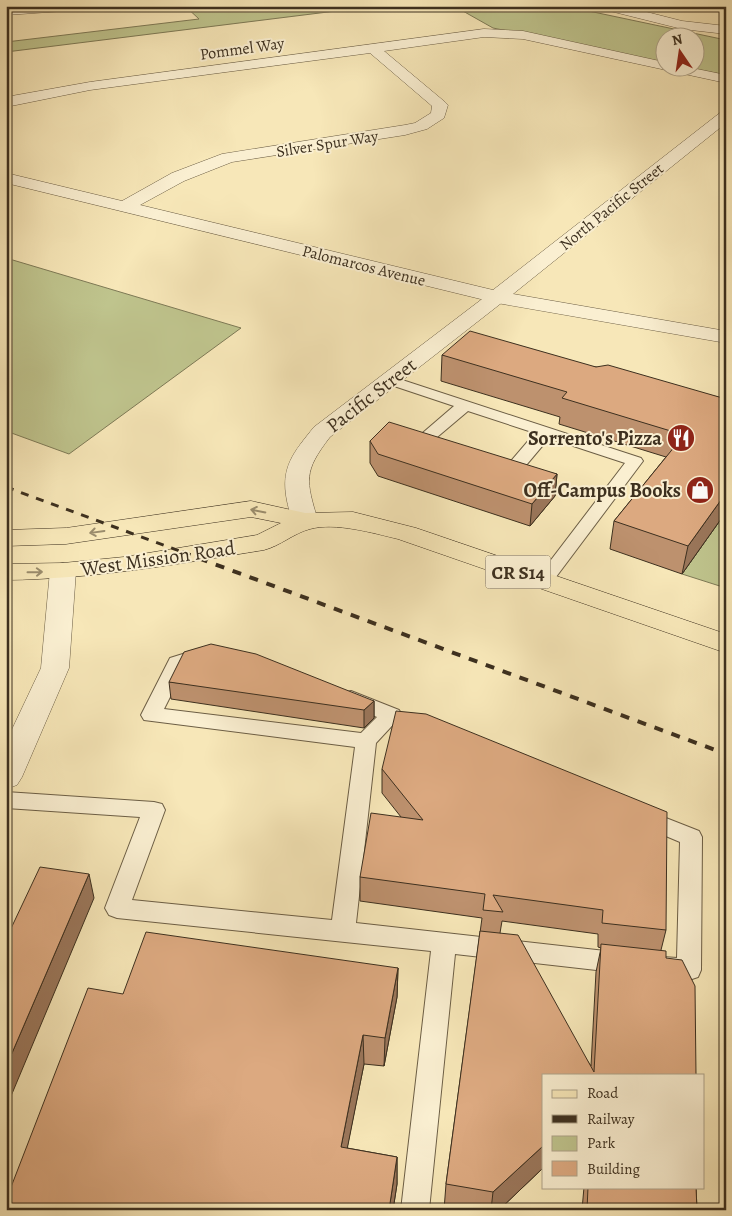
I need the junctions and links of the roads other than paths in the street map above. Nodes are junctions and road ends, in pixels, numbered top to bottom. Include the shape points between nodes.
1 (78, 6) edge
2 (607, 6) edge
3 (6, 11) edge
4 (726, 30) edge
5 (373, 48) junction
6 (654, 64) edge
7 (704, 74) edge
8 (726, 79) edge
9 (6, 102) edge
10 (726, 115) edge
11 (6, 178) edge
12 (124, 207) junction
13 (497, 297) junction
14 (726, 337) edge
15 (390, 380) junction
16 (464, 405) junction
17 (545, 432) junction
18 (417, 446) edge
19 (511, 472) edge
20 (305, 521) junction
21 (6, 538) edge
22 (6, 572) edge
23 (63, 572) junction
24 (544, 580) junction
25 (726, 644) edge
26 (221, 654) edge
27 (337, 693) edge
28 (366, 741) junction
29 (6, 777) edge
30 (6, 800) edge
31 (627, 811) edge
32 (343, 931) junction
33 (444, 942) junction
34 (415, 1210) edge

1 - 3 street
2 - 4 street via 682,25
5 - 6 street, Pommel Way via 484,33 522,36
5 - 9 street, Pommel Way via 90,86
5 - 12 street, Silver Spur Way via 440,105 439,115 405,130 228,158 178,177
7 - 8 street
10 - 13 street, North Pacific Street
11 - 12 street, Palomarcos Avenue
12 - 13 street, Palomarcos Avenue
13 - 14 street, Palomarcos Avenue
13 - 15 street, Pacific Street
15 - 16 lane
15 - 20 street, Pacific Street via 322,432 299,461 295,481
16 - 17 lane
16 - 18 lane
17 - 19 lane
17 - 24 lane via 635,461
20 -> 21 main road, West Mission Road / CR S14 via 251,509 66,536
20 - 23 main road, West Mission Road / CR S14 via 264,542
20 - 24 main road, West Mission Road / CR S14 via 353,520 407,534
22 -> 23 main road, West Mission Road / CR S14
23 - 29 street via 55,668
24 - 25 main road, West Mission Road / CR S14
26 - 28 lane via 212,652 177,663 151,715
27 - 28 lane via 401,718
28 - 32 lane
30 - 32 lane via 154,810 117,908
31 - 33 lane via 691,837 689,970
32 - 33 lane
33 - 34 lane

